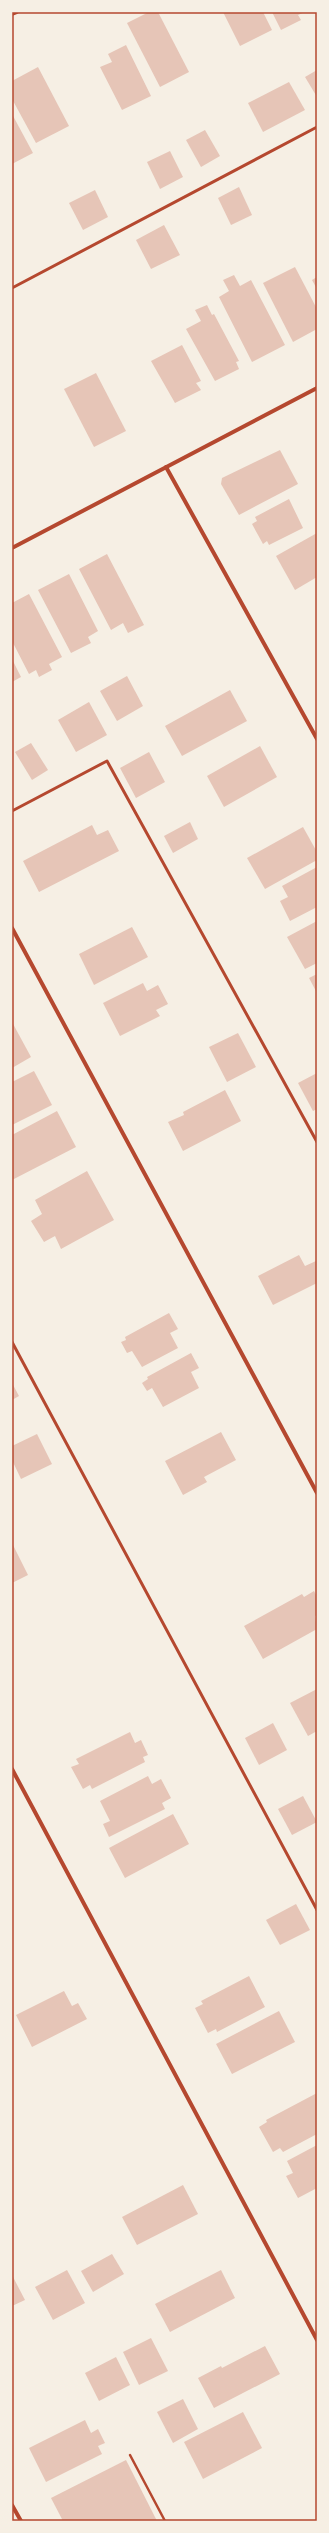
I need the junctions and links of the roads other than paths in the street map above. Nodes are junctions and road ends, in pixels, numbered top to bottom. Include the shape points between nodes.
1 (17, 12) edge
2 (12, 14) edge
3 (317, 127) edge
4 (12, 288) edge
5 (317, 388) edge
6 (166, 467) junction
7 (12, 548) edge
8 (317, 739) edge
9 (12, 811) edge
10 (12, 928) edge
11 (317, 1142) edge
12 (12, 1342) edge
13 (317, 1493) edge
14 (12, 1769) edge
15 (317, 1910) edge
16 (317, 2340) edge
17 (12, 2505) edge
18 (21, 2521) edge

1 - 2 street
3 - 4 lane
5 - 6 street
6 - 7 street
6 - 8 street
9 - 11 lane via 107,760
10 - 13 street
12 - 15 lane
14 - 16 street
17 - 18 street

